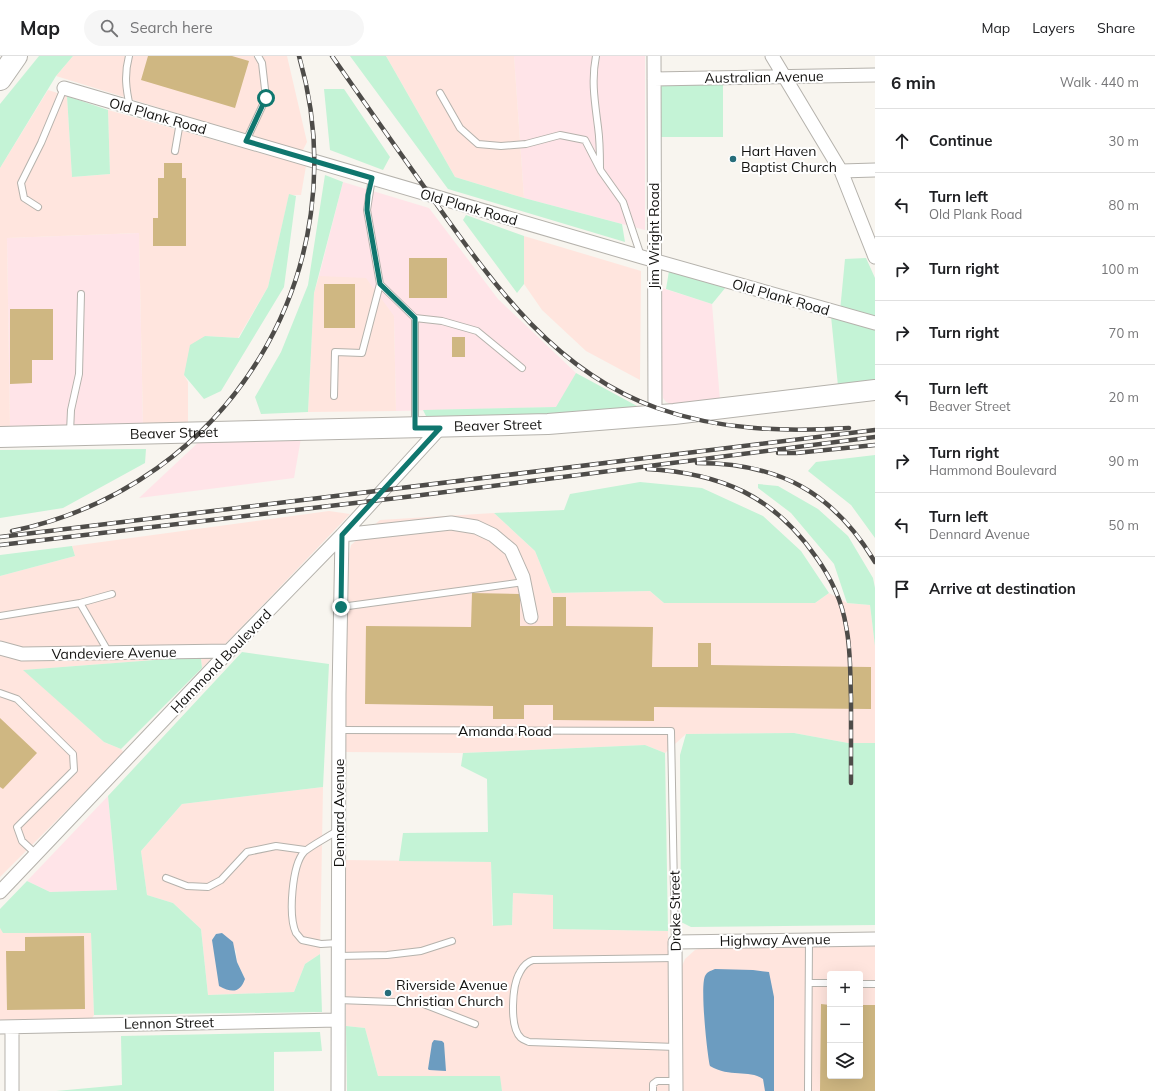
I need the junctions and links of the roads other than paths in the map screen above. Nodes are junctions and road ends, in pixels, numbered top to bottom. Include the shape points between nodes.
1 (16, 56) edge
2 (129, 56) edge
3 (258, 56) edge
4 (596, 56) edge
5 (654, 56) edge
6 (772, 56) edge
7 (875, 75) edge
8 (787, 77) junction
9 (0, 79) edge
10 (654, 79) junction
11 (64, 88) joint
12 (440, 93) dead end
13 (130, 107) junction
14 (180, 122) junction
15 (246, 141) junction
16 (174, 151) dead end
17 (841, 170) junction
18 (875, 170) edge
19 (601, 171) junction
20 (372, 178) junction
21 (38, 207) dead end
22 (875, 257) edge
23 (648, 259) junction
24 (380, 284) junction
25 (81, 294) dead end
26 (415, 318) junction
27 (875, 324) edge
28 (522, 368) dead end
29 (875, 390) edge
30 (334, 396) dead end
31 (655, 416) junction
32 (415, 428) junction
33 (440, 428) junction
34 (70, 436) junction
35 (0, 437) edge
36 (342, 535) junction
37 (524, 582) junction
38 (112, 594) dead end
39 (80, 602) junction
40 (341, 607) junction
41 (0, 616) edge
42 (531, 617) dead end
43 (0, 648) edge
44 (229, 652) junction
45 (109, 653) junction
46 (0, 693) edge
47 (339, 730) junction
48 (671, 731) joint
49 (338, 830) junction
50 (305, 850) junction
51 (36, 854) junction
52 (166, 878) dead end
53 (1, 889) edge
54 (875, 938) edge
55 (809, 940) junction
56 (452, 941) dead end
57 (675, 942) junction
58 (338, 950) junction
59 (676, 958) junction
60 (809, 983) junction
61 (827, 983) edge
62 (863, 984) edge
63 (874, 984) dead end
64 (338, 1000) junction
65 (338, 1020) junction
66 (475, 1024) dead end
67 (6, 1027) edge
68 (676, 1047) junction
69 (676, 1086) edge
70 (808, 1090) dead end
71 (12, 1091) edge
72 (338, 1091) edge
73 (653, 1091) edge

1 - 9 highway
2 - 13 lane via 125,72
3 - 15 lane via 262,63 266,98
4 - 19 lane via 593,98
5 - 10 street, Jim Wright Road
6 - 8 street
7 - 8 street, Australian Avenue
8 - 10 street, Australian Avenue
8 - 17 street
10 - 23 street, Jim Wright Road
11 - 13 street, Old Plank Road
11 - 21 lane via 21,183 24,198
12 - 19 lane via 460,128 478,144 526,144 560,135 585,140
13 - 14 street, Old Plank Road
14 - 15 street, Old Plank Road
14 - 16 lane
15 - 20 street, Old Plank Road
17 - 18 street
17 - 22 street
19 - 23 lane via 623,202 635,242
20 - 23 street, Old Plank Road
20 - 24 lane via 367,210
23 - 27 street, Old Plank Road
23 - 31 street, Jim Wright Road
24 - 26 lane
24 - 30 lane via 362,353 335,352
25 - 34 lane via 79,374
26 - 28 lane via 442,321 477,331
26 - 32 lane
29 - 31 main road, Beaver Street
31 - 33 main road, Beaver Street via 548,424
32 - 33 main road, Beaver Street
32 - 34 main road, Beaver Street
33 - 36 street, Hammond Boulevard
34 - 35 main road, Beaver Street
36 - 37 street via 451,523 469,524 493,535 511,550
36 - 40 street, Dennard Avenue
36 - 44 street, Hammond Boulevard
37 - 40 lane
37 - 42 street
38 - 39 lane
39 - 41 lane
39 - 45 lane
40 - 47 street, Dennard Avenue
43 - 45 street, Vandeviere Avenue via 22,654
44 - 45 street, Vandeviere Avenue
44 - 51 street, Hammond Boulevard
46 - 51 lane via 17,699 74,754 74,770 17,827 22,841
47 - 48 lane, Amanda Road
47 - 49 street, Dennard Avenue
48 - 57 lane, Drake Street
49 - 50 lane
49 - 58 street, Dennard Avenue
50 - 52 lane via 276,846 247,852 221,880 208,887 188,886
50 - 58 lane via 298,860 293,893 296,932 302,940
51 - 53 street, Hammond Boulevard
54 - 55 street, Highway Avenue
55 - 57 street, Highway Avenue
55 - 60 lane
56 - 58 lane via 421,951 388,955
57 - 59 street, Drake Street
58 - 64 street, Dennard Avenue
59 - 68 street, Drake Street
59 - 68 lane via 533,960 524,966 517,979 514,1017 518,1033 522,1039 530,1042
60 - 61 lane
60 - 70 lane
62 - 63 lane
64 - 65 street, Dennard Avenue
64 - 66 lane via 421,1003
65 - 67 street, Lennon Street
65 - 72 street, Dennard Avenue
67 - 71 street
68 - 69 street, Drake Street
69 - 73 lane via 657,1081 653,1084

